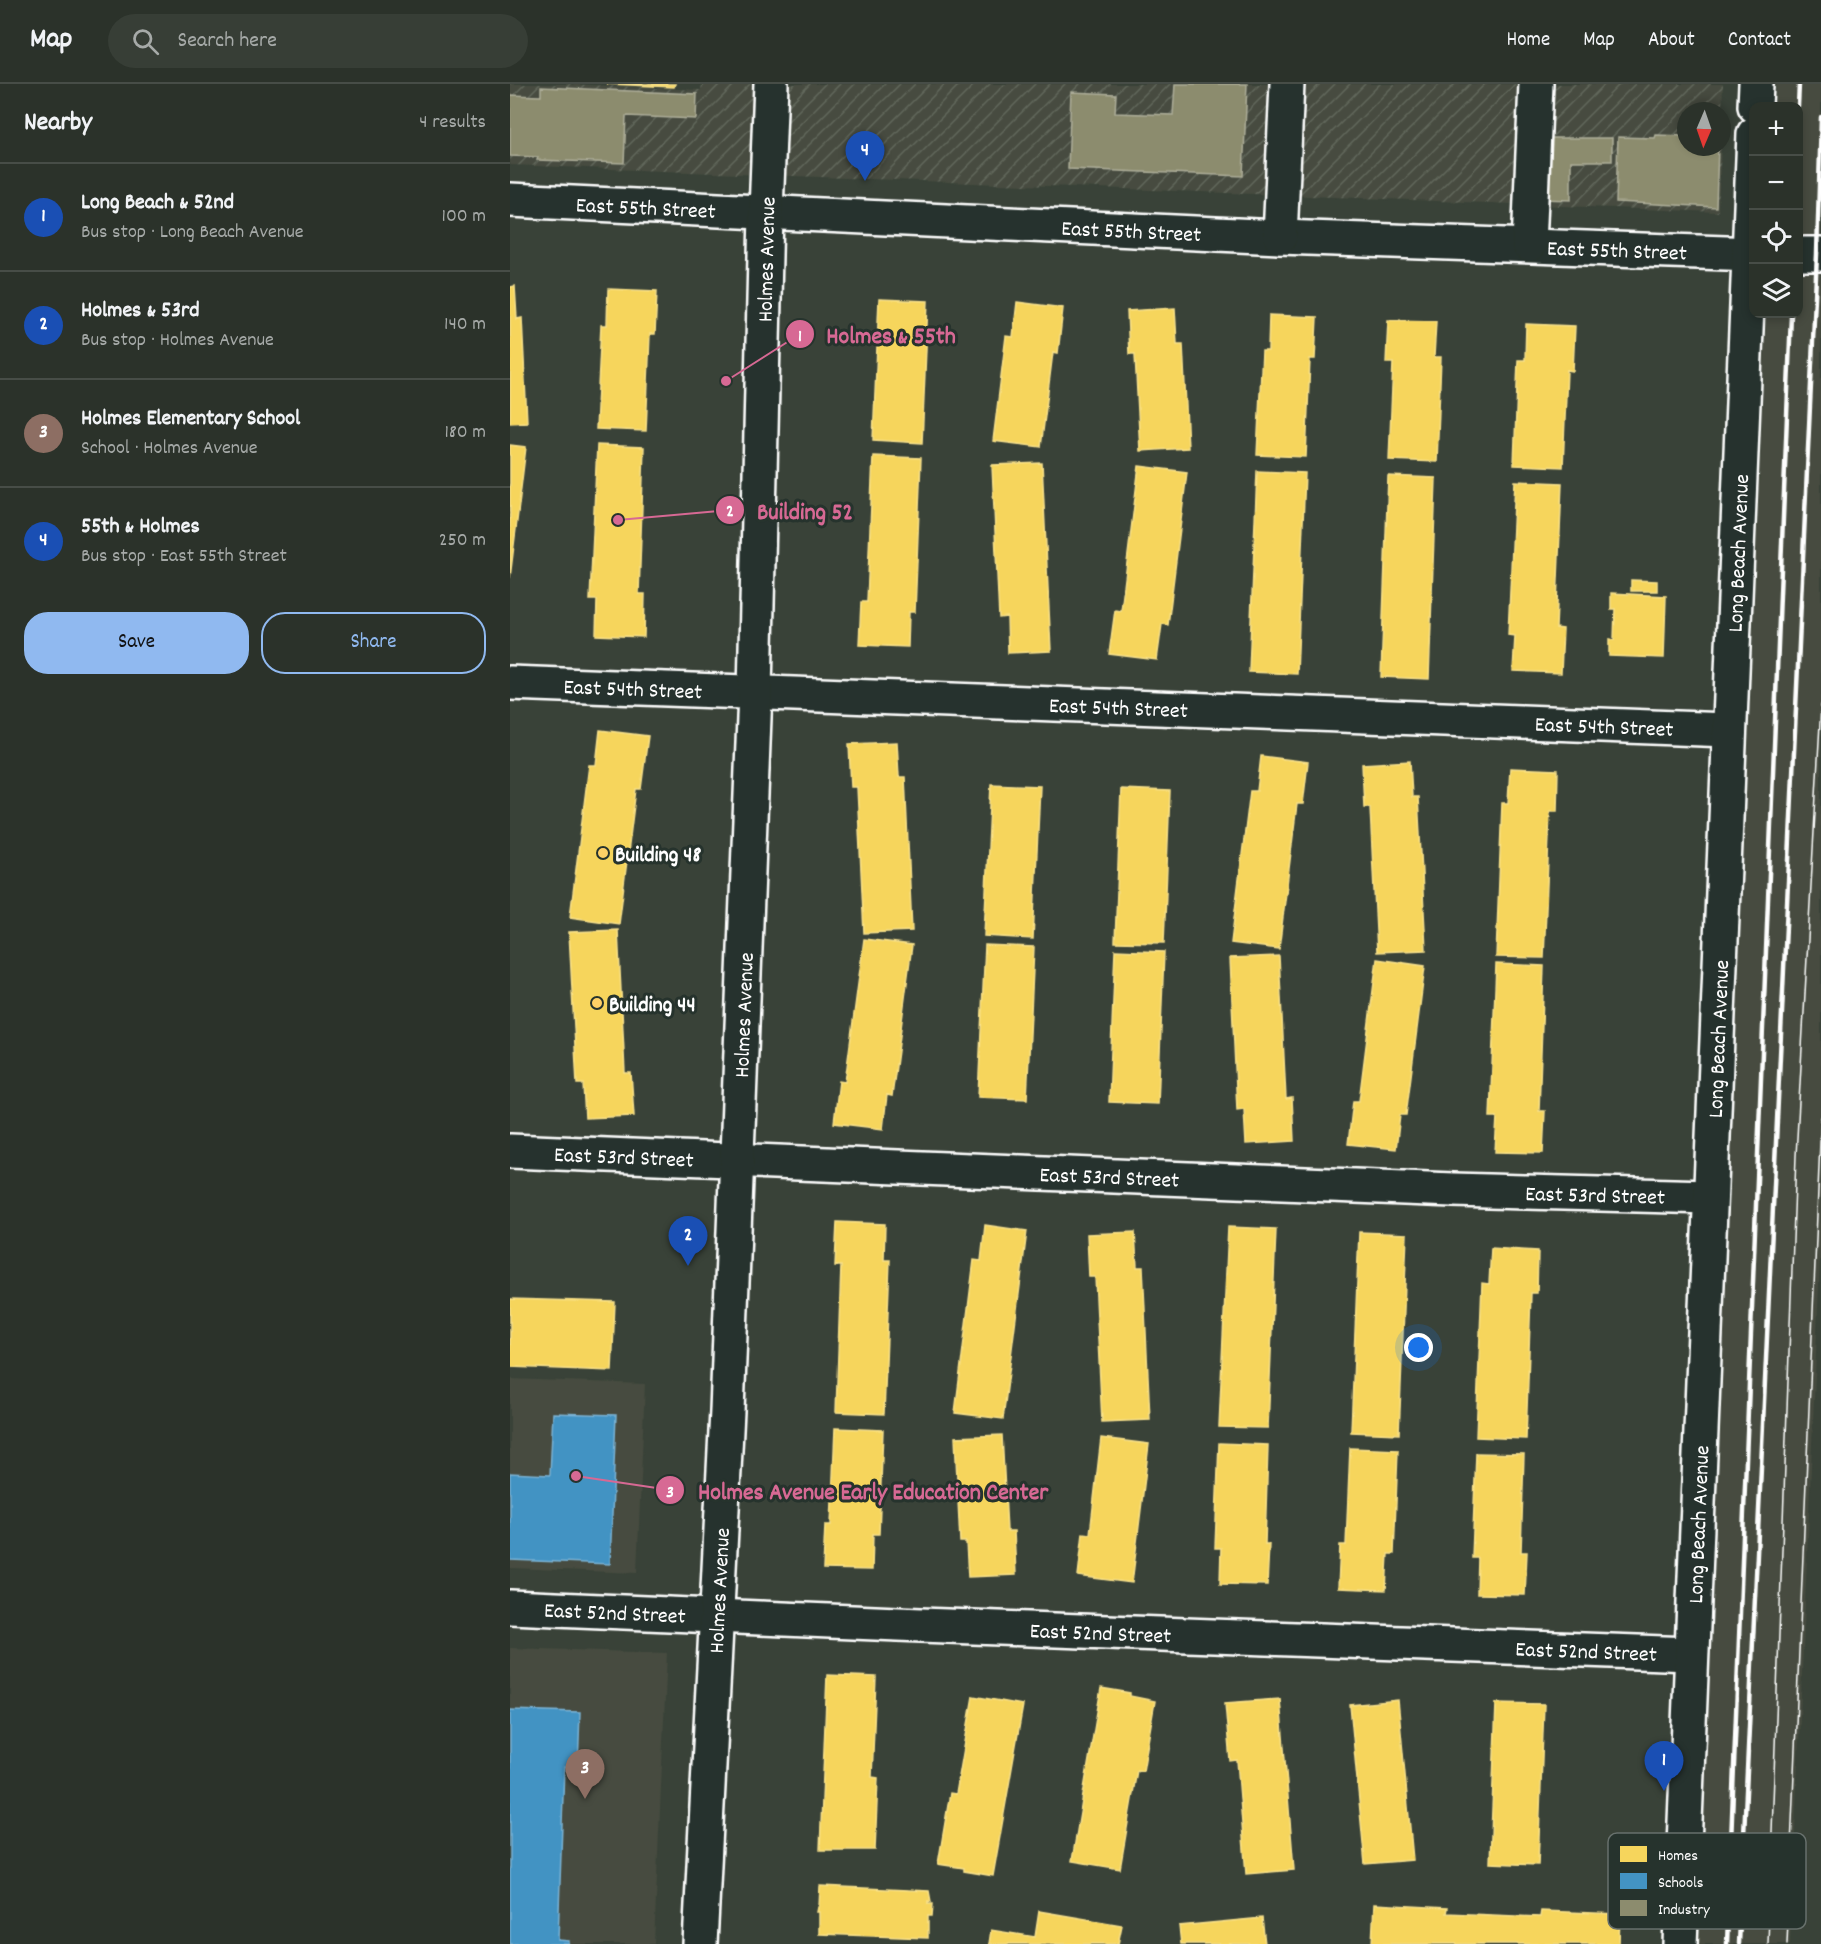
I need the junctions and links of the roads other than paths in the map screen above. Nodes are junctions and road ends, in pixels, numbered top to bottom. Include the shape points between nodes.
1 (771, 84) edge
2 (1287, 84) edge
3 (1536, 84) edge
4 (1756, 84) edge
5 (1755, 102) edge
6 (1753, 156) edge
7 (510, 200) edge
8 (1752, 210) edge
9 (766, 212) junction
10 (1280, 237) junction
11 (1529, 245) junction
12 (1749, 254) edge
13 (1803, 254) edge
14 (1821, 254) edge
15 (1751, 264) edge
16 (510, 683) edge
17 (754, 692) junction
18 (1728, 730) junction
19 (510, 1151) edge
20 (735, 1161) junction
21 (1710, 1197) junction
22 (510, 1607) edge
23 (717, 1616) junction
24 (1691, 1654) junction
25 (1684, 1833) edge
26 (1681, 1929) edge
27 (700, 1944) edge
28 (1680, 1944) edge

1 - 9 street, Holmes Avenue
2 - 10 street
3 - 11 street
4 - 5 street
6 - 8 street, Long Beach Avenue
7 - 9 street, East 55th Street
9 - 10 street, East 55th Street
9 - 17 street, Holmes Avenue
10 - 11 street, East 55th Street
11 - 12 street, East 55th Street
13 - 14 street
15 - 18 street, Long Beach Avenue
16 - 17 street, East 54th Street
17 - 18 street, East 54th Street
17 - 20 street, Holmes Avenue
18 - 21 street, Long Beach Avenue
19 - 20 street, East 53rd Street
20 - 21 street, East 53rd Street
20 - 23 street, Holmes Avenue
21 - 24 street, Long Beach Avenue
22 - 23 street, East 52nd Street
23 - 24 street, East 52nd Street
23 - 27 street, Holmes Avenue
24 - 25 street, Long Beach Avenue
26 - 28 street, Long Beach Avenue

